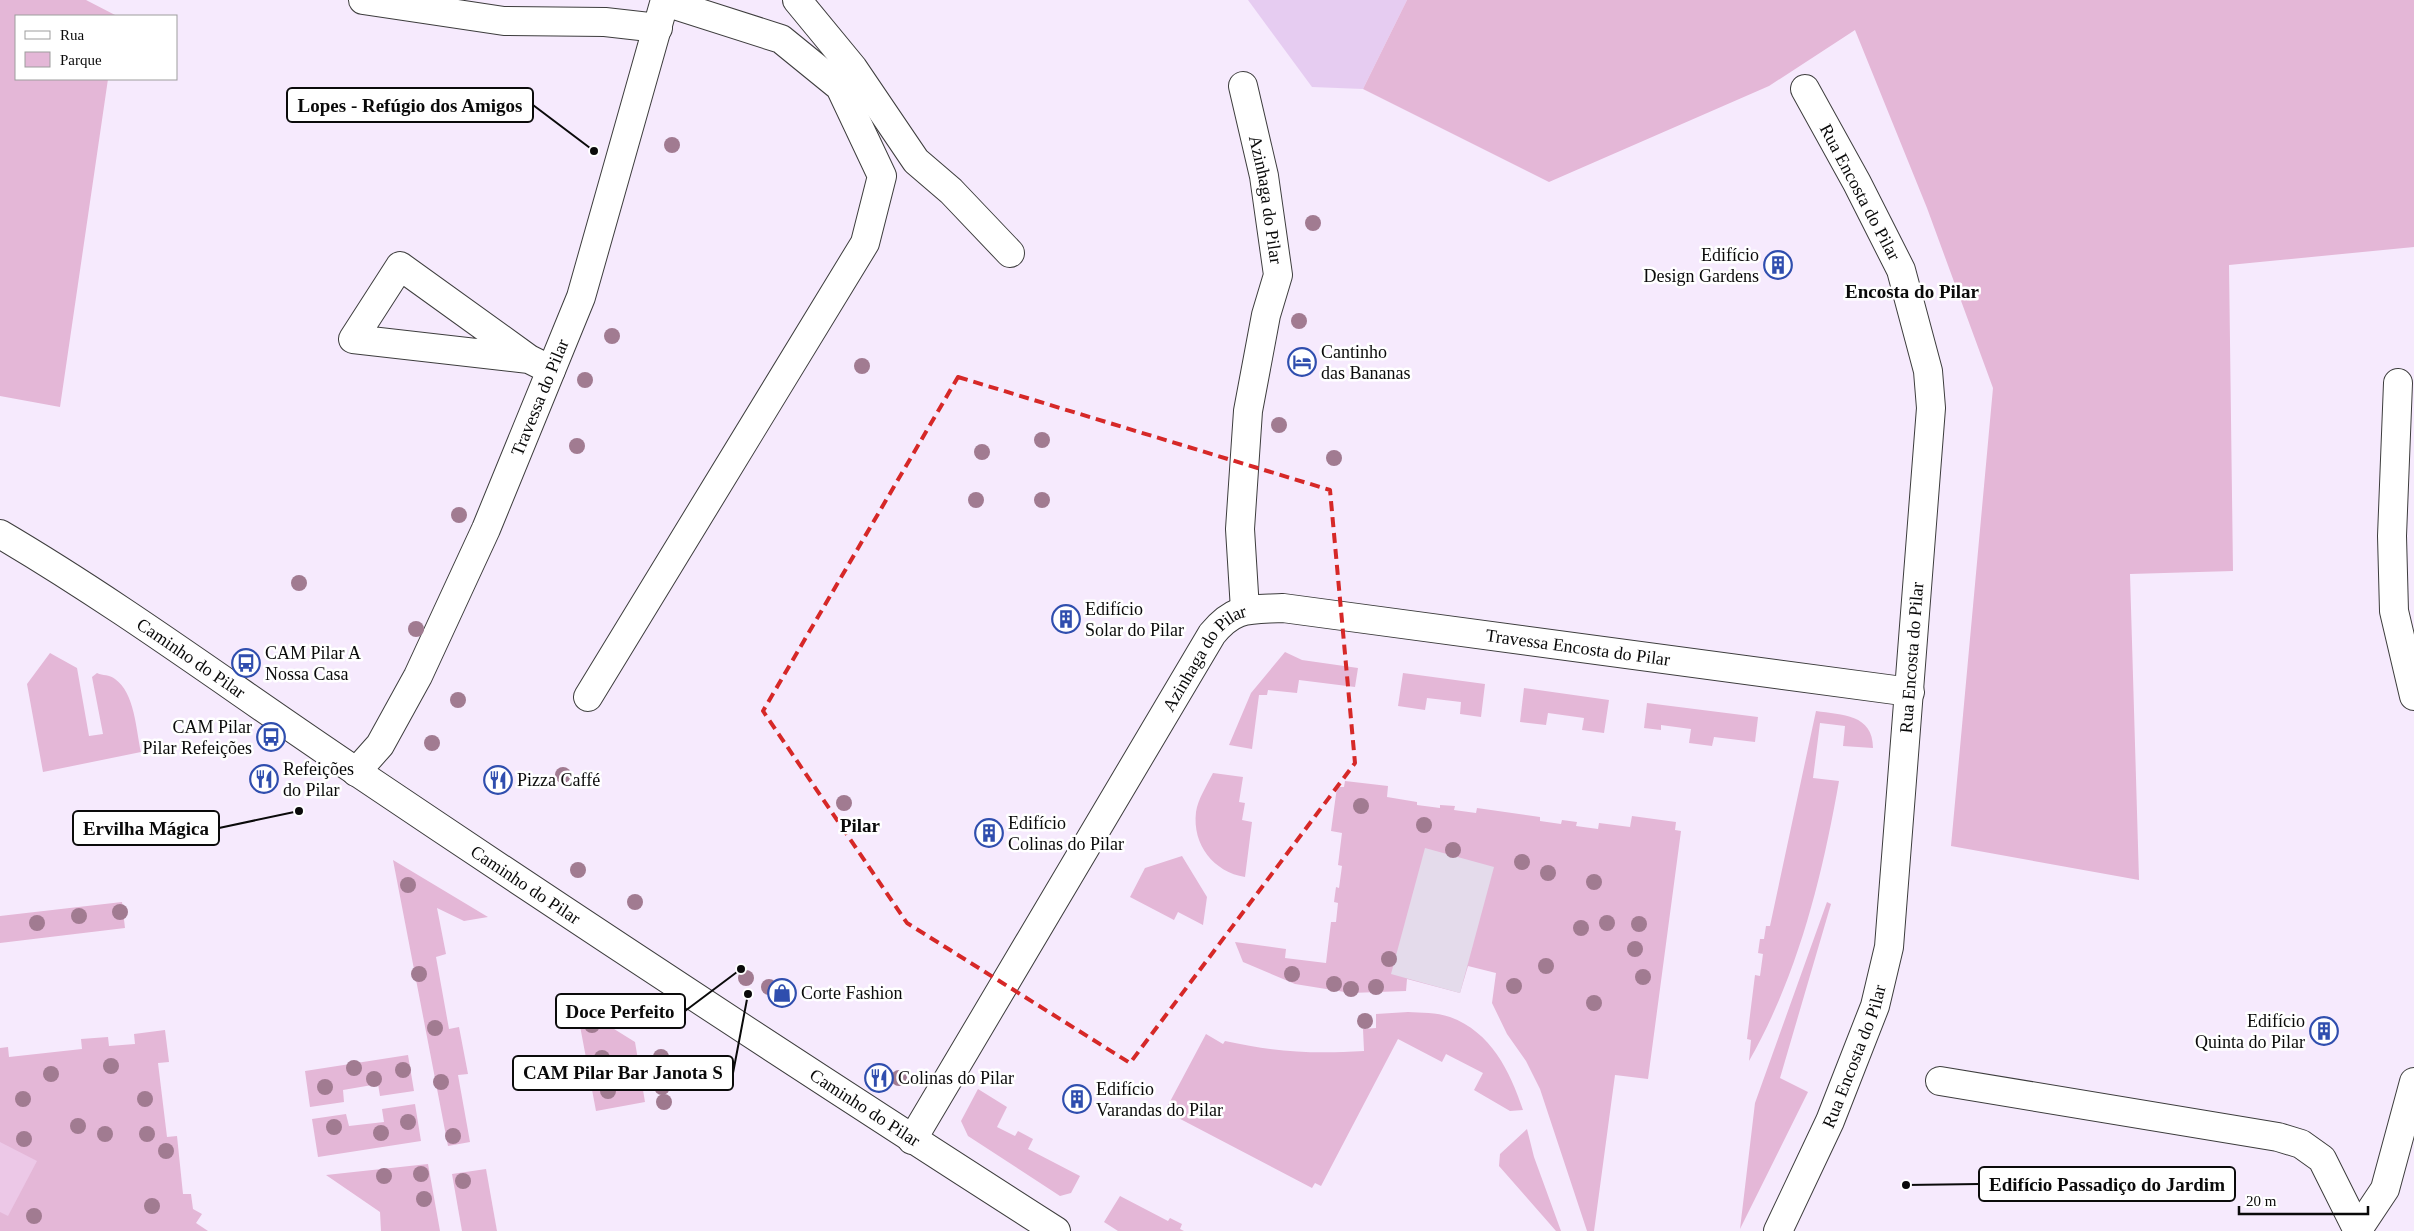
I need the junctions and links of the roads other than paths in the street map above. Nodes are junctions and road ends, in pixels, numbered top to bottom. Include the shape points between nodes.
1 (363, 0) edge
2 (797, 0) edge
3 (665, 1) edge
4 (658, 28) junction
5 (1243, 86) dead end
6 (1805, 89) dead end
7 (1010, 253) dead end
8 (540, 364) junction
9 (2398, 383) dead end
10 (0, 534) edge
11 (1244, 610) junction
12 (1910, 692) junction
13 (2414, 696) edge
14 (588, 698) dead end
15 (356, 772) junction
16 (1940, 1081) dead end
17 (2414, 1082) edge
18 (912, 1140) junction
19 (2357, 1230) edge
20 (1056, 1231) edge
21 (1778, 1231) edge

1 - 4 street via 504,21 605,22
2 - 7 street via 853,68 916,161 951,191
3 - 4 street, Travessa do Pilar
3 - 14 street via 781,39 840,87 882,176 865,243
4 - 8 street, Travessa do Pilar via 582,297
5 - 11 street, Azinhaga do Pilar via 1264,176 1278,275 1266,315 1248,410 1240,529
6 - 12 street, Rua Encosta do Pilar via 1901,270 1928,370 1931,408
8 - 8 street via 402,345 353,339 400,266
8 - 15 street, Travessa do Pilar via 486,529 418,676 380,745
9 - 13 street via 2392,536 2394,611
10 - 15 street, Caminho do Pilar via 64,572
11 - 12 street, Travessa Encosta do Pilar via 1283,608
11 - 18 street, Azinhaga do Pilar via 1225,619 1212,634
12 - 21 street, Rua Encosta do Pilar via 1887,955 1875,1006 1830,1121
15 - 18 street, Caminho do Pilar
16 - 19 street via 2278,1137 2301,1144 2322,1159
17 - 19 street via 2385,1189
18 - 20 street, Caminho do Pilar

